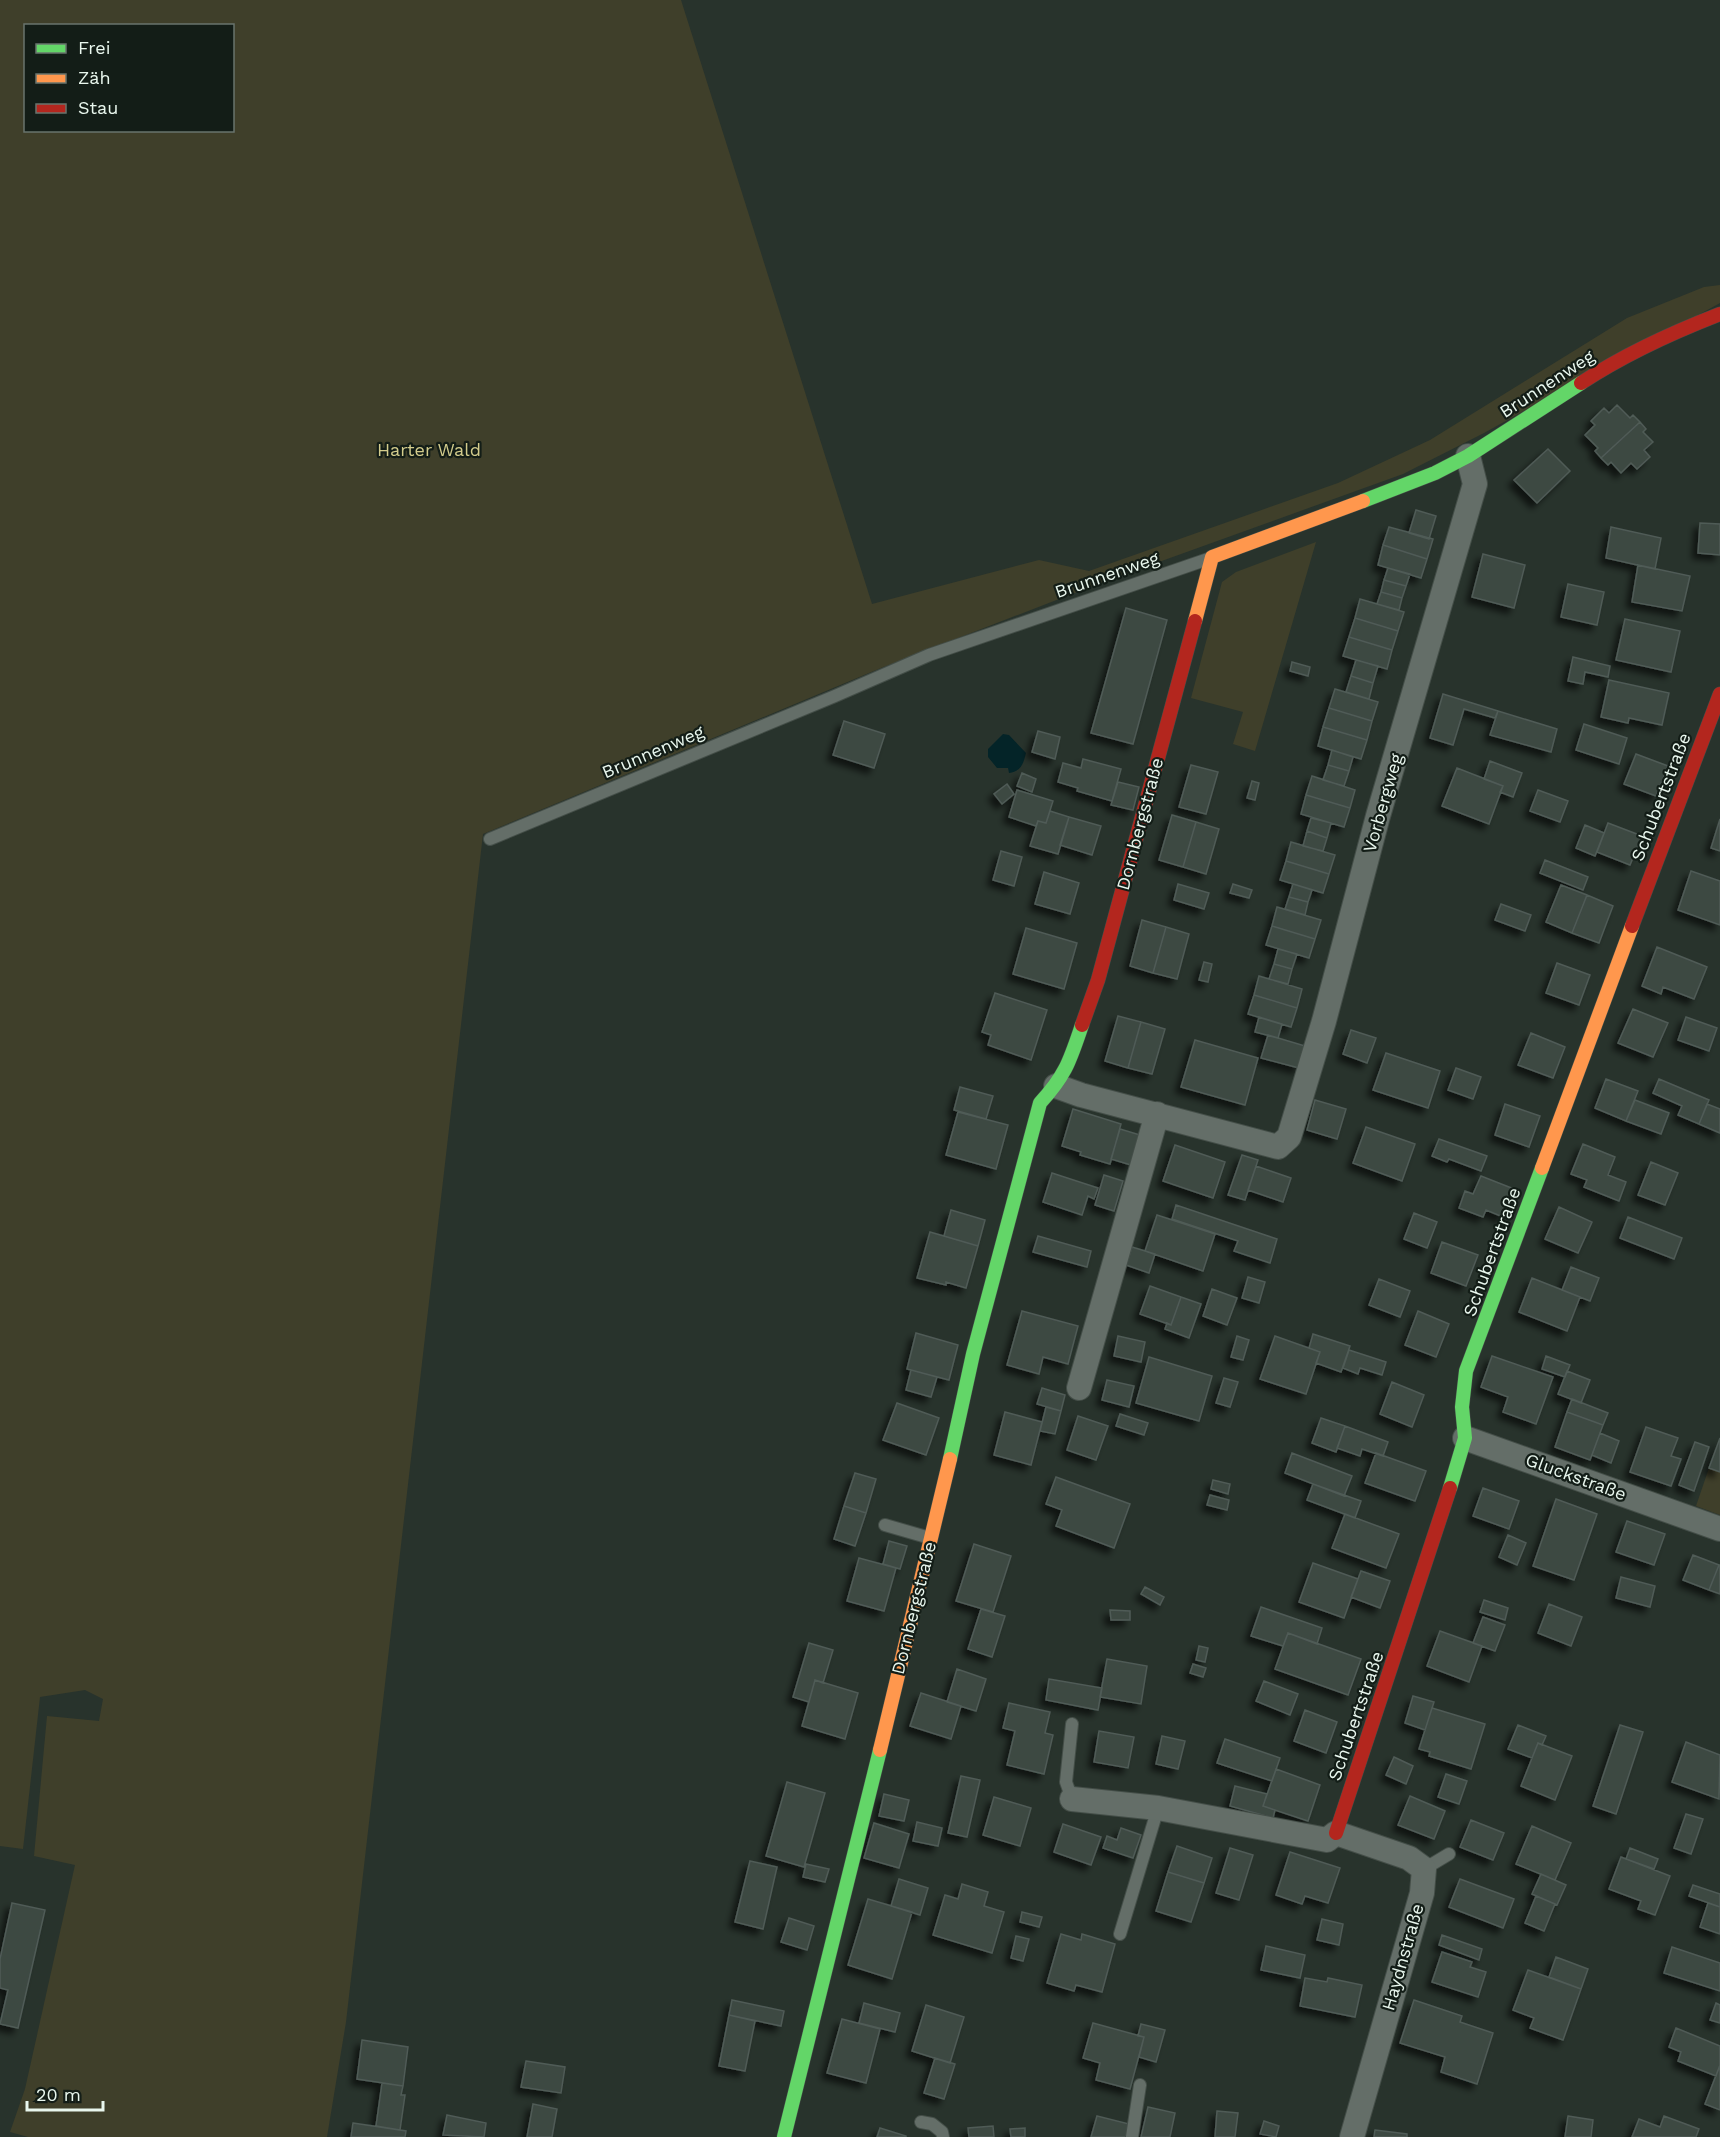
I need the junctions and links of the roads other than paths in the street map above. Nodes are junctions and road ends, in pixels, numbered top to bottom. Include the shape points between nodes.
1 (1720, 314) edge
2 (1468, 456) junction
3 (1212, 557) junction
4 (1720, 694) edge
5 (490, 839) dead end
6 (1056, 1086) junction
7 (1157, 1114) junction
8 (1078, 1388) dead end
9 (1465, 1438) junction
10 (885, 1525) dead end
11 (1720, 1529) edge
12 (932, 1539) junction
13 (1072, 1724) dead end
14 (1072, 1799) joint
15 (1158, 1808) junction
16 (1336, 1833) junction
17 (1449, 1854) dead end
18 (1424, 1869) junction
19 (1120, 1934) dead end
20 (1140, 2085) dead end
21 (921, 2121) dead end
22 (784, 2137) edge
23 (943, 2137) edge
24 (1132, 2137) edge
25 (1352, 2137) edge

1 - 2 street, Brunnenweg via 1615,361
2 - 3 street, Brunnenweg via 1424,478
2 - 7 street, Vorbergweg via 1475,484 1289,1137 1278,1147
3 - 5 lane, Brunnenweg via 929,655
3 - 6 street, Dornbergstraße via 1098,981 1068,1066
4 - 9 street, Schubertstraße via 1466,1371 1462,1407
6 - 7 street
6 - 12 street, Dornbergstraße via 1040,1103 973,1354
7 - 8 street
9 - 11 street, Gluckstraße
9 - 16 street, Schubertstraße
10 - 12 lane
12 - 22 street, Dornbergstraße
13 - 14 lane via 1066,1782
14 - 15 street
15 - 16 street via 1327,1840
15 - 19 lane
16 - 18 street via 1409,1858
17 - 18 lane
18 - 25 street, Haydnstraße via 1422,1893
20 - 24 lane
21 - 23 lane via 937,2128

